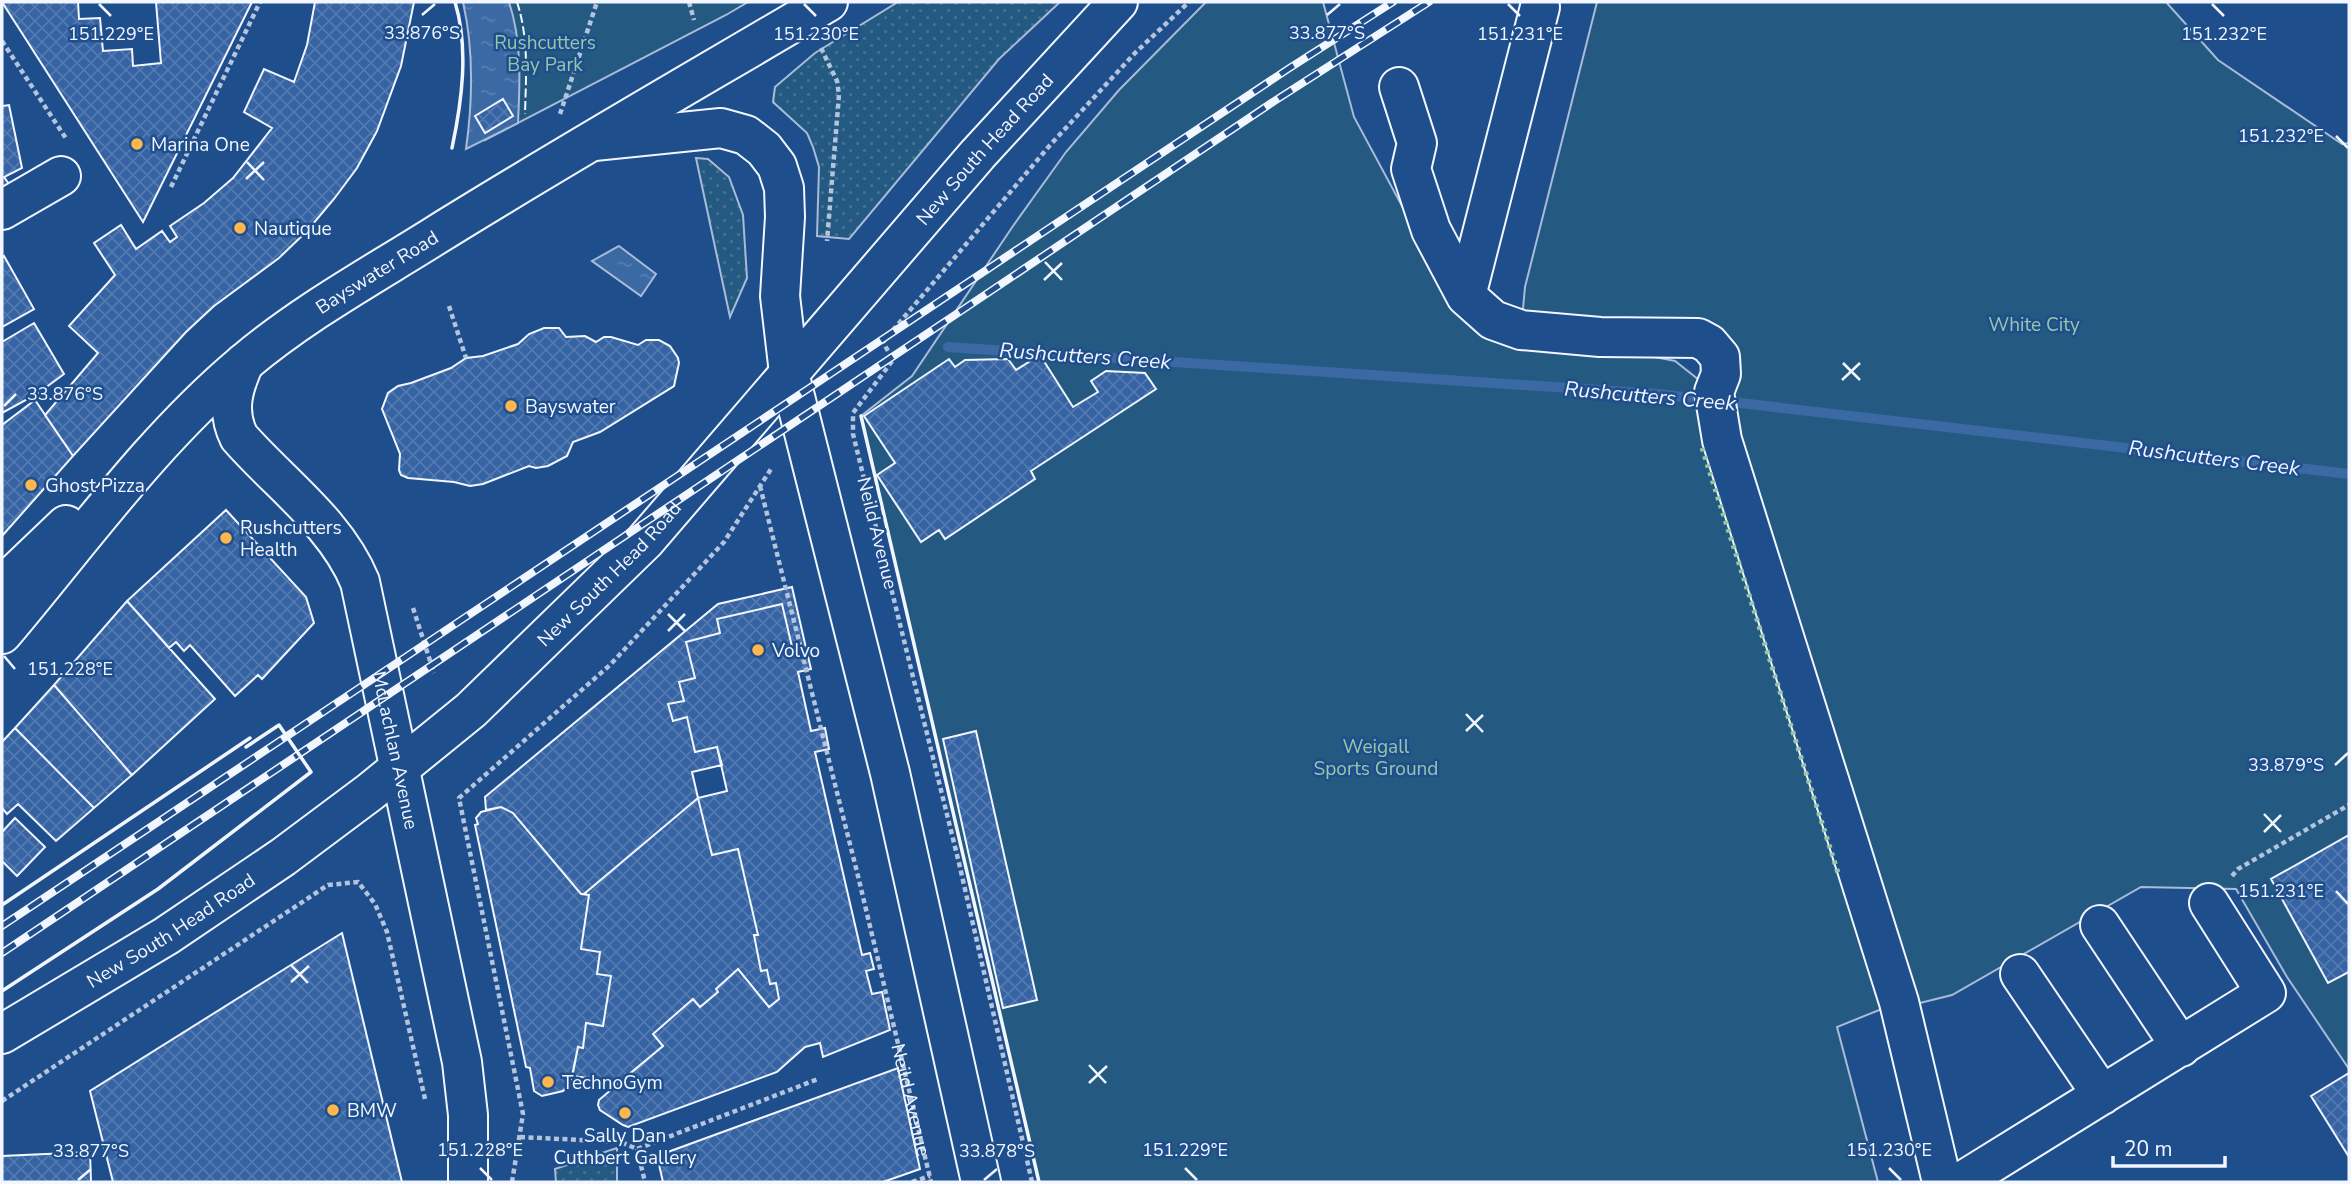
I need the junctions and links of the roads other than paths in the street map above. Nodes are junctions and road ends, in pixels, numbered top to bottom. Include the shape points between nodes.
1 (828, 2) edge
2 (1118, 2) edge
3 (1540, 7) dead end
4 (1399, 87) dead end
5 (594, 141) junction
6 (64, 159) road end
7 (2, 210) edge
8 (1466, 296) junction
9 (244, 363) junction
10 (789, 373) junction
11 (158, 447) junction
12 (2, 586) edge
13 (2, 634) edge
14 (401, 768) junction
15 (2209, 903) road end
16 (2100, 925) dead end
17 (2021, 974) dead end
18 (41, 1013) junction
19 (2, 1034) edge
20 (2, 1044) edge
21 (2181, 1047) junction
22 (2102, 1095) junction
23 (468, 1182) edge
24 (981, 1182) edge
25 (1942, 1182) edge
26 (1961, 1182) edge

1 - 5 main road, Bayswater Road
2 - 10 main road, New South Head Road via 978,154
3 - 8 main road
4 - 8 main road via 1417,143 1411,169 1445,259
5 - 9 main road, Bayswater Road via 326,303
5 - 10 main road via 721,128 746,135 771,158 785,199 780,296
6 - 7 main road
8 - 25 main road via 1493,320 1521,330 1698,338 1720,357 1721,374 1714,392 1722,440 1899,1002
9 - 11 main road, Bayswater Road
9 - 14 main road, McLachlan Avenue via 231,403 235,428 331,534 355,569
10 - 14 main road, New South Head Road via 645,541 480,702
10 - 24 main road via 890,773
11 - 12 main road
11 - 13 main road, Bayswater Road
14 - 18 main road, New South Head Road via 283,857
14 - 23 main road, McLachlan Avenue via 462,1062
15 - 21 main road via 2266,993
16 - 21 main road
17 - 22 main road
18 - 19 main road, New South Head Road
18 - 20 main road
21 - 22 main road
22 - 26 main road

